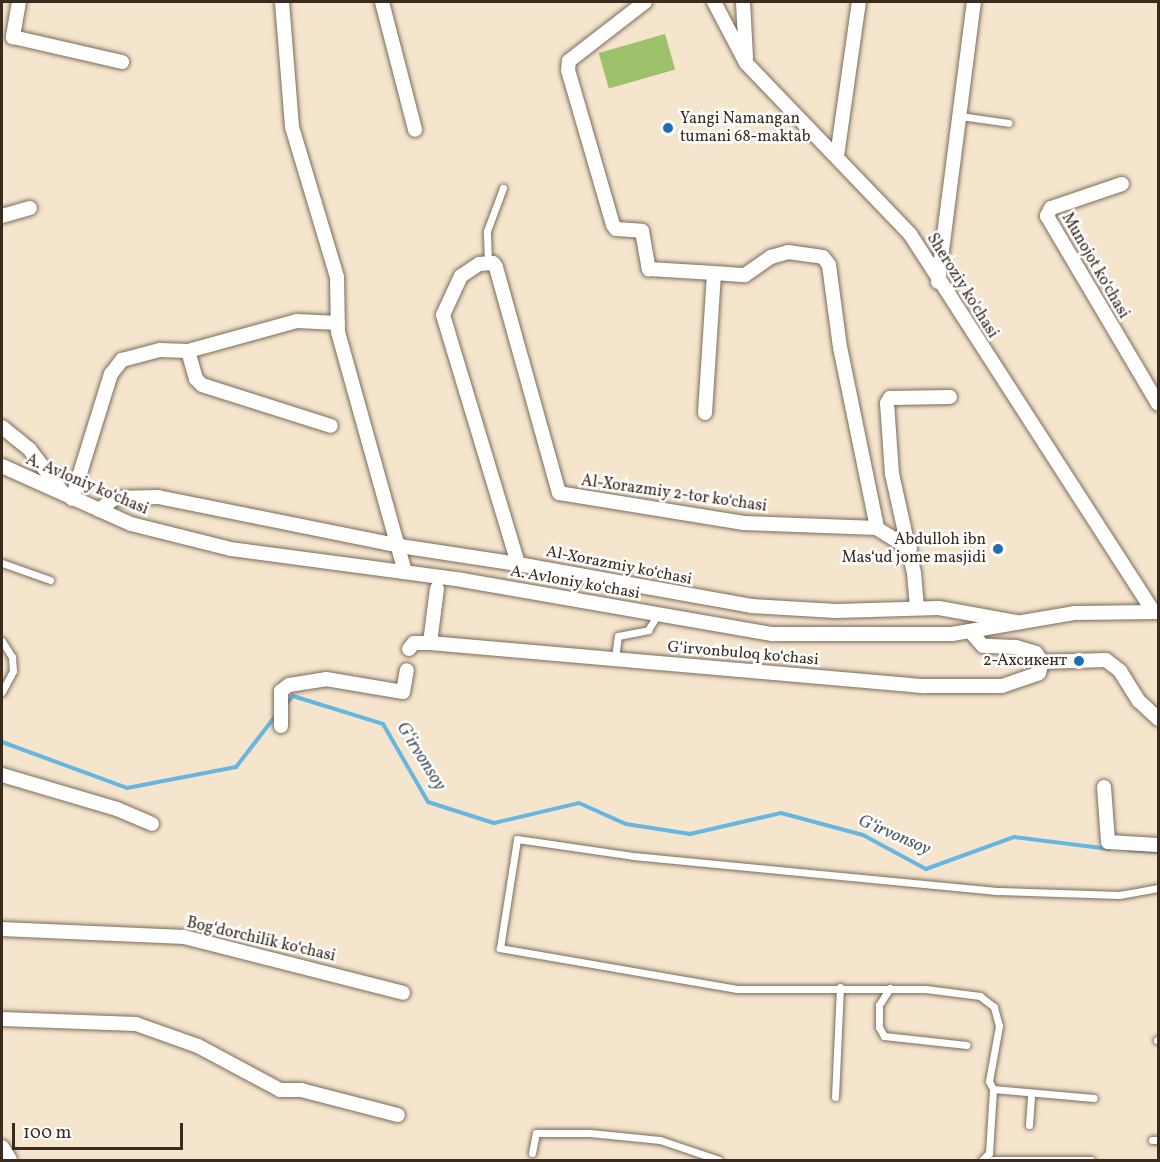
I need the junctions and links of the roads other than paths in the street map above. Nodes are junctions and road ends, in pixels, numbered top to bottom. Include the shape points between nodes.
1 (19, 2) edge
2 (282, 2) edge
3 (382, 2) edge
4 (645, 2) edge
5 (714, 2) edge
6 (743, 2) edge
7 (859, 2) edge
8 (974, 2) edge
9 (122, 62) dead end
10 (746, 63) junction
11 (960, 116) junction
12 (1009, 123) dead end
13 (415, 130) dead end
14 (837, 156) junction
15 (1122, 184) dead end
16 (503, 188) dead end
17 (30, 208) dead end
18 (2, 216) edge
19 (488, 263) junction
20 (714, 273) junction
21 (938, 282) junction
22 (338, 323) junction
23 (188, 351) junction
24 (950, 397) dead end
25 (1158, 404) edge
26 (705, 413) dead end
27 (331, 426) dead end
28 (2, 427) edge
29 (2, 466) edge
30 (69, 498) junction
31 (99, 510) junction
32 (877, 528) junction
33 (400, 546) junction
34 (910, 549) junction
35 (2, 563) edge
36 (518, 564) junction
37 (405, 572) junction
38 (50, 580) dead end
39 (437, 588) dead end
40 (917, 607) junction
41 (1156, 611) edge
42 (658, 614) junction
43 (1016, 622) junction
44 (970, 632) junction
45 (2, 641) edge
46 (430, 643) junction
47 (409, 649) dead end
48 (615, 659) junction
49 (1042, 662) junction
50 (407, 670) dead end
51 (2, 692) edge
52 (1158, 719) edge
53 (281, 726) dead end
54 (2, 775) edge
55 (1104, 787) dead end
56 (152, 824) dead end
57 (1158, 845) edge
58 (1158, 888) edge
59 (2, 929) edge
60 (840, 987) junction
61 (890, 988) junction
62 (403, 993) dead end
63 (2, 1019) edge
64 (967, 1045) dead end
65 (993, 1089) junction
66 (1031, 1093) junction
67 (835, 1097) dead end
68 (1094, 1098) dead end
69 (398, 1115) dead end
70 (1029, 1125) dead end
71 (2, 1147) edge
72 (532, 1153) dead end
73 (10, 1161) edge
74 (719, 1161) edge
75 (982, 1161) edge
76 (992, 1161) edge
77 (1091, 1161) edge

1 - 9 street via 13,37
2 - 22 street via 292,127 338,278
3 - 13 street
4 - 20 street via 569,61 568,70 616,229 642,231 649,269
5 - 10 street, Sheroziy ko'chasi
6 - 10 street
7 - 14 street
8 - 11 street
10 - 14 street, Sheroziy ko'chasi
11 - 12 lane
11 - 21 street
14 - 21 street, Sheroziy ko'chasi via 910,234
15 - 25 street, Munojot koʻchasi via 1051,208 1047,216
16 - 19 lane via 485,237
17 - 18 street
19 - 32 street, Al-Xorazmiy 2-tor koʻchasi via 496,267 559,493 744,523
19 - 36 street via 478,264 461,276 443,315
20 - 26 street
20 - 32 street via 745,275 771,257 788,252 823,257 830,265 840,347
21 - 41 street, Sheroziy ko'chasi
22 - 23 street via 297,321
22 - 33 street
23 - 27 street via 196,379 202,385
23 - 30 street via 160,350 129,356 116,364
24 - 34 street via 888,400 886,435
28 - 30 street via 30,450
29 - 30 street, A. Avloniy ko‘chasi
30 - 31 street, A. Avloniy ko‘chasi
31 - 33 street, Al-Xorazmiy koʻchasi via 115,498 158,497
31 - 37 street, A. Avloniy ko‘chasi via 131,524 231,549
32 - 34 street
33 - 36 street, Al-Xorazmiy koʻchasi
33 - 37 street
34 - 40 street
35 - 38 lane
36 - 40 street, Al-Xorazmiy koʻchasi via 751,606 836,611
37 - 42 street, A. Avloniy ko‘chasi
39 - 46 street
40 - 43 street, Al-Xorazmiy koʻchasi via 968,611
41 - 43 street, A. Avloniy ko‘chasi via 1075,614
42 - 44 street, A. Avloniy ko‘chasi via 772,634
42 - 48 lane via 648,630 618,636
43 - 44 street, A. Avloniy ko‘chasi
44 - 49 street via 983,646 1016,647 1036,654
45 - 51 lane via 12,657 13,671
46 - 47 street, Gʻirvonbuloq koʻchasi via 414,643
46 - 48 street, Gʻirvonbuloq koʻchasi
48 - 49 street, Gʻirvonbuloq koʻchasi via 880,684 961,687 1002,686 1025,680 1039,673
49 - 52 street via 1106,660 1120,671 1139,702
50 - 53 street via 403,692 326,679 289,685 281,691
54 - 56 street via 117,809
55 - 57 street via 1108,842
58 - 60 lane via 1119,895 999,891 633,856 517,839 500,948 737,988
59 - 62 street, Bogʻdorchilik koʻchasi via 184,937
60 - 61 lane
60 - 67 lane
61 - 64 lane via 879,1005 879,1027 884,1036
61 - 65 lane via 980,996 994,1007 999,1026 989,1081
63 - 69 street via 135,1024 198,1046 280,1090 301,1090
65 - 66 lane
65 - 75 lane via 989,1153
66 - 68 lane
66 - 70 lane
71 - 73 street
72 - 74 lane via 536,1133 590,1133 660,1140
76 - 77 lane

